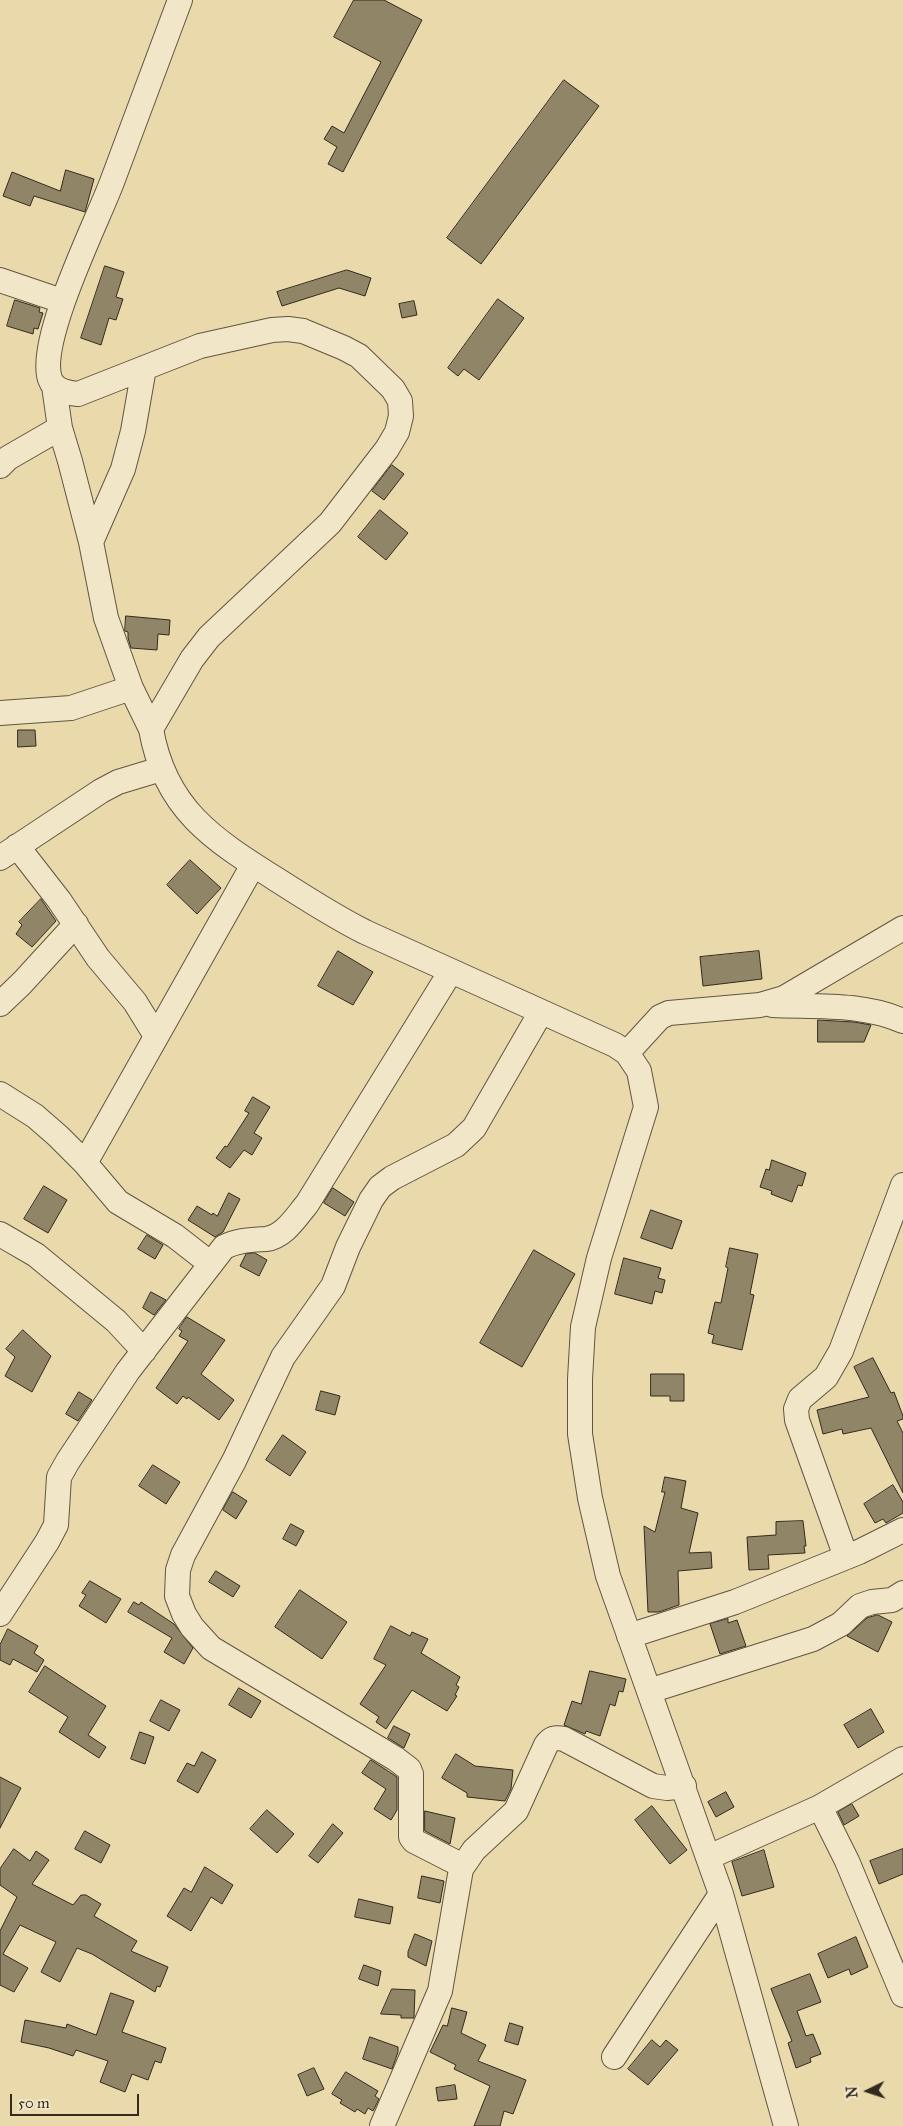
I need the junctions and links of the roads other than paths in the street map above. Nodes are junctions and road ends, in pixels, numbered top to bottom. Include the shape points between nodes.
1 (180, 0) edge
2 (0, 280) edge
3 (62, 302) junction
4 (144, 368) junction
5 (54, 386) junction
6 (60, 428) junction
7 (0, 466) edge
8 (91, 542) junction
9 (131, 688) junction
10 (0, 713) edge
11 (151, 729) junction
12 (161, 769) junction
13 (9, 852) edge
14 (253, 865) junction
15 (76, 924) junction
16 (903, 928) edge
17 (451, 971) junction
18 (0, 1004) edge
19 (760, 1005) junction
20 (541, 1012) junction
21 (903, 1021) edge
22 (156, 1036) junction
23 (627, 1053) junction
24 (0, 1094) edge
25 (85, 1163) junction
26 (903, 1185) edge
27 (0, 1234) edge
28 (211, 1264) junction
29 (144, 1351) junction
30 (903, 1530) edge
31 (846, 1557) junction
32 (903, 1593) edge
33 (0, 1614) edge
34 (628, 1636) junction
35 (649, 1692) junction
36 (903, 1759) edge
37 (684, 1786) junction
38 (820, 1807) junction
39 (709, 1857) junction
40 (463, 1866) junction
41 (722, 1894) junction
42 (903, 1995) edge
43 (614, 2057) dead end
44 (382, 2126) edge
45 (786, 2126) edge

1 - 3 street via 100,212
2 - 3 street
3 - 5 street via 48,365
4 - 5 street via 78,394 66,393
4 - 8 street via 133,431 122,469
4 - 11 street via 226,339 272,330 303,331 359,356 393,389 400,402 401,416 388,449 330,524 209,637 192,659
5 - 6 street
6 - 7 street
6 - 8 street
8 - 9 street via 106,618
9 - 10 street via 71,708
9 - 11 street
11 - 12 street
12 - 13 street via 118,782 101,791
12 - 14 street via 176,797 194,820
13 - 15 street
14 - 17 street via 337,917
14 - 22 street
15 - 18 street
15 - 22 street via 98,958 135,1002
16 - 19 street via 784,998
17 - 20 street
17 - 28 street via 307,1204 290,1226 268,1239 234,1242 224,1247
19 - 21 street via 861,1008
19 - 23 street via 660,1017
20 - 23 street
20 - 40 street via 474,1128 456,1145 392,1178 370,1200 332,1286 283,1357 234,1460 186,1548 176,1587 184,1614 211,1648 409,1769 411,1837
22 - 25 street
23 - 34 street via 639,1071 646,1107 599,1258 583,1326 580,1434 590,1498 608,1576
24 - 25 street via 34,1116
25 - 28 street via 118,1202 175,1236
26 - 31 street via 842,1351 826,1377 800,1399 796,1409 797,1420
27 - 29 street via 36,1255 116,1322
28 - 29 street
29 - 33 street via 68,1461 60,1476 56,1524
30 - 31 street
31 - 34 street via 735,1602
32 - 35 street via 892,1600 860,1606 841,1624 813,1639
34 - 35 street
35 - 37 street
36 - 38 street
37 - 39 street
37 - 40 street via 653,1786 556,1737 546,1745 516,1812 474,1850
38 - 39 street
38 - 42 street via 847,1861
39 - 41 street
40 - 44 street via 457,1883 440,1991
41 - 43 street
41 - 45 street

